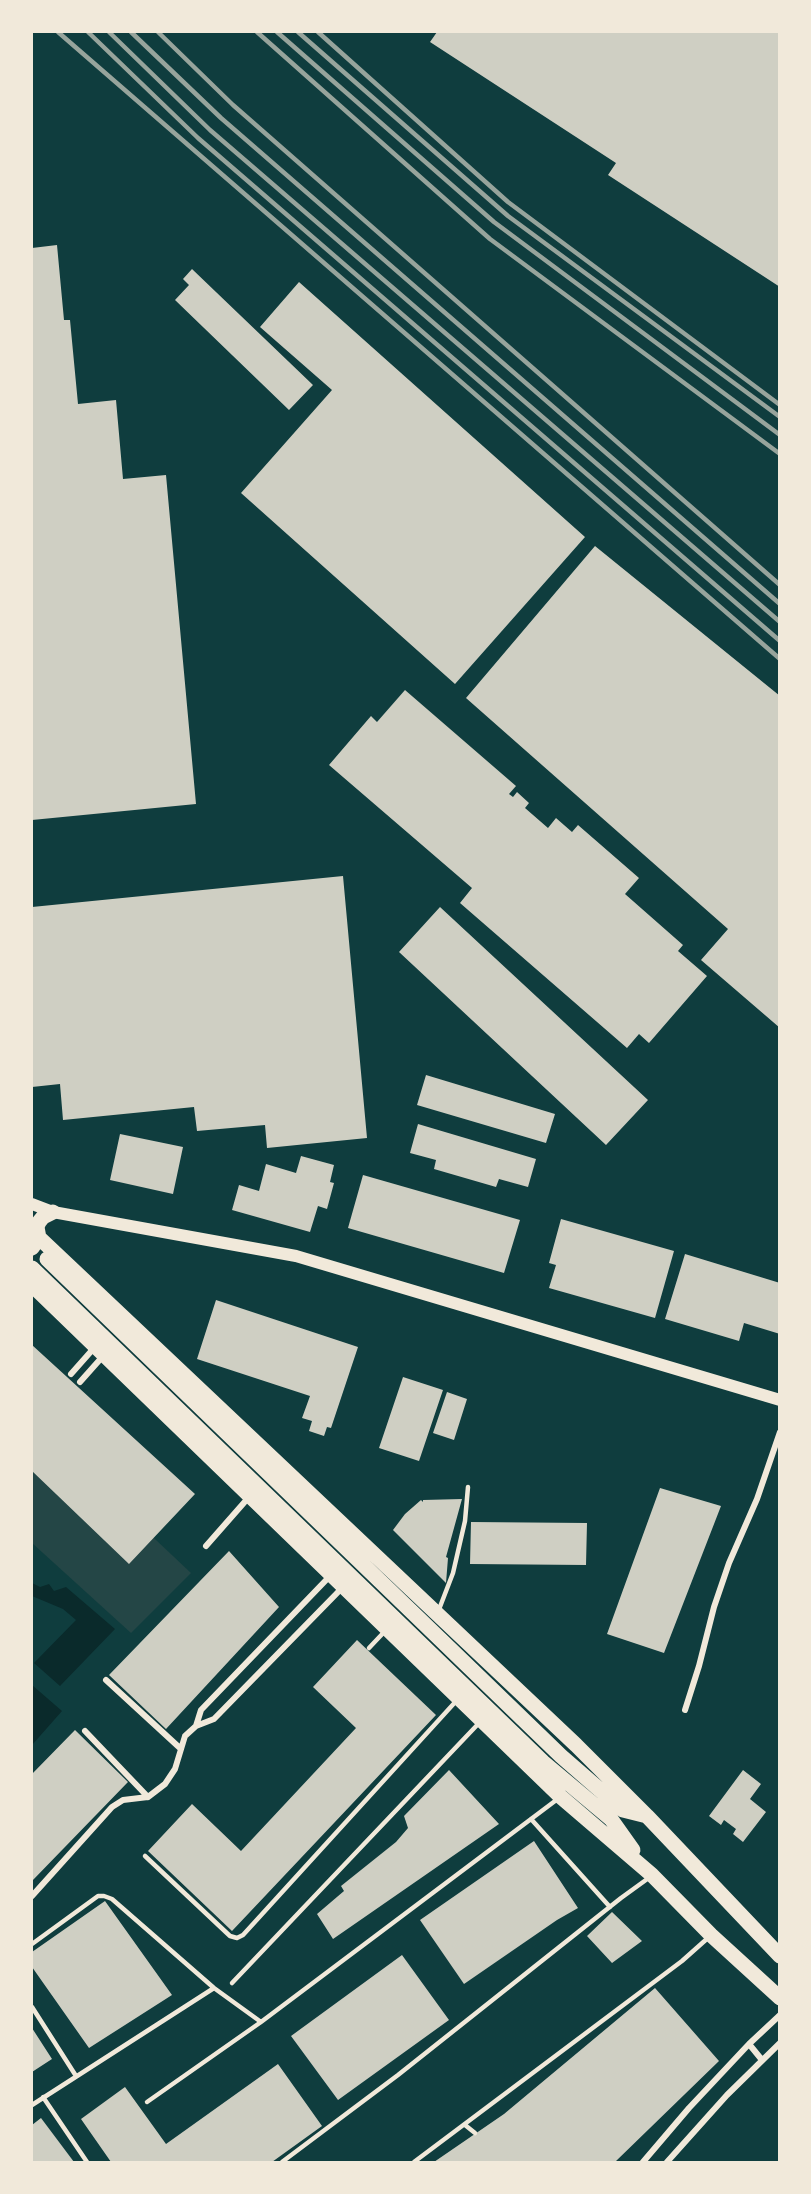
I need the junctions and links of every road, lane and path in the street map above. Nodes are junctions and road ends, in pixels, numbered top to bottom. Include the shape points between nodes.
1 (32, 1204) edge
2 (53, 1212) junction
3 (33, 1240) edge
4 (32, 1268) edge
5 (32, 1285) edge
6 (100, 1351) junction
7 (71, 1374) dead end
8 (80, 1382) dead end
9 (780, 1401) edge
10 (780, 1432) edge
11 (468, 1487) dead end
12 (250, 1496) junction
13 (206, 1546) dead end
14 (331, 1575) junction
15 (344, 1587) junction
16 (438, 1614) junction
17 (387, 1629) junction
18 (369, 1648) dead end
19 (106, 1680) dead end
20 (459, 1698) junction
21 (685, 1710) dead end
22 (482, 1720) junction
23 (196, 1726) junction
24 (85, 1731) dead end
25 (181, 1749) junction
26 (148, 1797) junction
27 (561, 1797) junction
28 (617, 1815) junction
29 (648, 1816) junction
30 (531, 1819) junction
31 (144, 1856) dead end
32 (652, 1875) junction
33 (32, 1896) edge
34 (610, 1907) junction
35 (711, 1935) junction
36 (32, 1944) edge
37 (780, 1956) edge
38 (232, 1983) dead end
39 (214, 1988) junction
40 (780, 1998) edge
41 (32, 2007) edge
42 (780, 2015) edge
43 (261, 2022) junction
44 (780, 2043) edge
45 (748, 2044) junction
46 (762, 2060) junction
47 (76, 2076) junction
48 (43, 2097) junction
49 (147, 2102) dead end
50 (32, 2105) edge
51 (465, 2125) junction
52 (475, 2133) dead end
53 (87, 2163) edge
54 (282, 2163) edge
55 (414, 2163) edge
56 (643, 2163) edge
57 (667, 2163) edge

1 - 2 main road
2 - 3 main road via 39,1222
2 - 9 main road via 296,1256
3 - 16 main road
3 - 28 main road
4 - 28 main road via 543,1762
5 - 6 main road
6 - 7 street
6 - 8 street
6 - 12 main road
10 - 21 street via 729,1563
11 - 16 lane via 453,1573
12 - 13 street
12 - 14 main road
14 - 15 main road
14 - 23 street via 201,1710
15 - 17 main road
15 - 23 street via 214,1719
16 - 29 main road
17 - 18 lane
17 - 20 main road
19 - 25 street
20 - 22 main road
20 - 31 lane via 243,1935 230,1936
22 - 27 main road
22 - 38 lane
23 - 25 street via 185,1736
24 - 26 street
25 - 26 street via 165,1784
26 - 33 street via 123,1800 112,1807
27 - 30 lane
27 - 32 main road
28 - 29 main road
28 - 32 main road
29 - 37 main road
30 - 34 lane
30 - 43 lane
32 - 34 lane
32 - 35 main road
34 - 54 lane
35 - 40 main road
35 - 51 lane
36 - 39 lane via 98,1896 104,1896
39 - 43 lane
39 - 47 lane
41 - 47 lane
42 - 45 street
43 - 49 lane
44 - 46 street
45 - 46 street
45 - 56 street
46 - 57 street
47 - 48 lane
48 - 50 lane
48 - 53 lane
51 - 52 lane
51 - 55 lane

